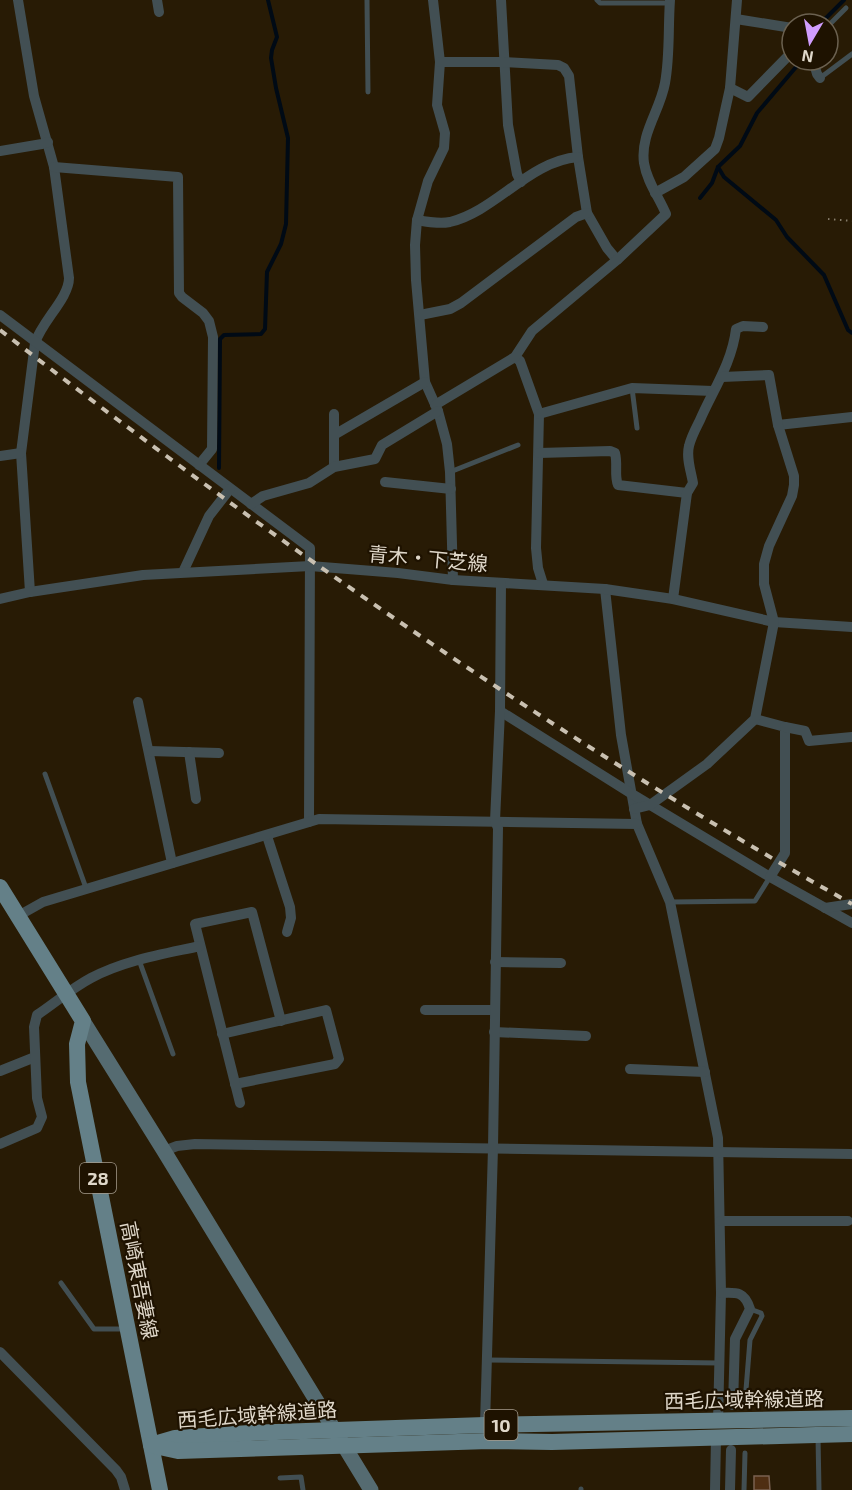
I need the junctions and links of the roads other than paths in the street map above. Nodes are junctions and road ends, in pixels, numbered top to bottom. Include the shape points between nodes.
1 (18, 0) edge
2 (158, 0) edge
3 (367, 0) edge
4 (433, 0) edge
5 (501, 0) edge
6 (597, 0) edge
7 (736, 0) edge
8 (670, 1) edge
9 (846, 8) dead end
10 (159, 12) dead end
11 (840, 14) edge
12 (736, 19) junction
13 (780, 26) edge
14 (852, 54) edge
15 (440, 62) junction
16 (503, 62) junction
17 (780, 64) edge
18 (816, 72) edge
19 (820, 78) joint
20 (730, 88) junction
21 (368, 92) dead end
22 (48, 142) junction
23 (0, 151) edge
24 (578, 157) junction
25 (54, 167) junction
26 (521, 182) junction
27 (655, 193) junction
28 (587, 213) junction
29 (417, 220) junction
30 (616, 260) junction
31 (0, 315) edge
32 (420, 315) junction
33 (763, 327) dead end
34 (35, 343) junction
35 (515, 357) junction
36 (722, 377) junction
37 (425, 382) junction
38 (632, 388) junction
39 (713, 391) junction
40 (436, 408) junction
41 (334, 414) dead end
42 (539, 414) junction
43 (852, 417) edge
44 (778, 425) junction
45 (637, 428) dead end
46 (334, 435) junction
47 (518, 445) dead end
48 (21, 453) junction
49 (539, 453) junction
50 (0, 456) edge
51 (199, 465) junction
52 (334, 467) junction
53 (450, 472) junction
54 (385, 482) dead end
55 (230, 489) junction
56 (451, 489) junction
57 (687, 493) junction
58 (251, 504) junction
59 (310, 566) junction
60 (183, 572) junction
61 (453, 580) junction
62 (501, 583) junction
63 (543, 584) junction
64 (605, 589) junction
65 (30, 592) junction
66 (0, 599) edge
67 (673, 599) junction
68 (774, 622) junction
69 (852, 627) edge
70 (138, 702) dead end
71 (500, 711) junction
72 (755, 719) junction
73 (785, 727) junction
74 (852, 737) edge
75 (149, 751) junction
76 (189, 752) junction
77 (219, 753) dead end
78 (45, 774) dead end
79 (633, 794) junction
80 (196, 799) dead end
81 (650, 805) junction
82 (634, 809) junction
83 (495, 821) junction
84 (309, 822) junction
85 (637, 824) junction
86 (267, 836) junction
87 (172, 863) junction
88 (770, 877) junction
89 (86, 888) junction
90 (1, 892) edge
91 (670, 902) junction
92 (852, 904) edge
93 (825, 908) junction
94 (18, 916) junction
95 (852, 923) edge
96 (287, 932) dead end
97 (200, 946) junction
98 (138, 960) junction
99 (495, 962) junction
100 (561, 963) dead end
101 (66, 995) junction
102 (424, 1010) dead end
103 (495, 1010) junction
104 (83, 1021) junction
105 (280, 1021) junction
106 (494, 1032) junction
107 (222, 1034) junction
108 (586, 1036) dead end
109 (173, 1054) dead end
110 (36, 1057) junction
111 (630, 1069) dead end
112 (0, 1071) edge
113 (705, 1072) junction
114 (235, 1084) junction
115 (240, 1102) dead end
116 (0, 1144) edge
117 (493, 1148) junction
118 (164, 1151) junction
119 (719, 1152) junction
120 (852, 1154) edge
121 (720, 1221) junction
122 (848, 1221) dead end
123 (61, 1283) dead end
124 (721, 1293) junction
125 (750, 1309) junction
126 (128, 1329) junction
127 (0, 1352) edge
128 (488, 1360) junction
129 (719, 1363) junction
130 (745, 1402) dead end
131 (733, 1406) dead end
132 (852, 1418) edge
133 (485, 1425) junction
134 (333, 1430) junction
135 (717, 1430) junction
136 (852, 1434) edge
137 (818, 1435) junction
138 (152, 1445) junction
139 (343, 1445) junction
140 (731, 1450) dead end
141 (744, 1453) dead end
142 (280, 1478) dead end
143 (125, 1490) edge
144 (160, 1490) edge
145 (303, 1490) edge
146 (371, 1490) edge
147 (715, 1490) edge
148 (730, 1490) edge
149 (744, 1490) edge
150 (819, 1490) edge

1 - 22 street via 34,96
2 - 10 street
3 - 21 lane
4 - 15 street
5 - 16 street
6 - 8 lane
7 - 12 street
8 - 27 street via 667,70 645,138 644,163
9 - 11 lane
12 - 13 street
12 - 20 street
14 - 19 lane
15 - 16 street
15 - 29 street via 437,105 445,133 444,148 428,181
16 - 24 street via 558,65 568,72
16 - 26 street via 508,124
17 - 20 street via 748,97
18 - 19 street
20 - 27 street via 715,149 684,177
22 - 23 street
22 - 25 street
24 - 26 street via 549,165
24 - 28 street
25 - 34 street via 69,286 39,330
25 - 51 street via 178,177 179,292 209,321 214,350 212,449
26 - 29 street via 461,218 438,223
27 - 30 street via 666,214
28 - 30 street
28 - 32 street via 576,217 461,303
29 - 32 street
30 - 35 street via 532,331
31 - 34 street
32 - 37 street
33 - 36 street via 736,329
34 - 48 street
34 - 51 street
35 - 40 street
35 - 42 street via 520,361
36 - 39 street
36 - 44 street via 769,375
37 - 40 street
37 - 46 street
38 - 39 street
38 - 42 street
38 - 45 lane
39 - 57 street via 689,445 693,483
40 - 52 street via 382,445 375,459
40 - 53 street via 447,444
41 - 46 street
42 - 49 street
43 - 44 street
44 - 68 street via 794,485 764,564 764,584
46 - 52 street
47 - 53 lane
48 - 50 street
48 - 65 street
49 - 57 street via 610,451 617,460 618,485
49 - 63 street via 536,548
51 - 55 street
52 - 58 street via 309,483 263,496
53 - 56 street
54 - 56 street
55 - 58 street
55 - 60 street via 209,516
56 - 61 street
57 - 67 street
58 - 59 street via 310,548
59 - 60 street, 青木・下芝線
59 - 61 street, 青木・下芝線
59 - 84 street
60 - 65 street, 青木・下芝線
61 - 62 street, 青木・下芝線
62 - 63 street, 青木・下芝線
62 - 71 street
63 - 64 street, 青木・下芝線
64 - 67 street, 青木・下芝線
64 - 79 street via 621,735
65 - 66 street, 青木・下芝線
67 - 68 street, 青木・下芝線
68 - 69 street, 青木・下芝線
68 - 72 street
70 - 75 street
71 - 79 street
71 - 83 street
72 - 73 street
72 - 81 street via 707,764
73 - 74 street via 805,730 809,741
73 - 88 street via 785,853
75 - 76 street
75 - 87 street
76 - 77 street
76 - 80 street
78 - 89 lane
79 - 81 street
79 - 82 street
81 - 82 street
81 - 88 street
82 - 85 street
83 - 84 street
83 - 85 street
83 - 99 street
84 - 86 street
85 - 91 street
86 - 87 street
86 - 96 street via 290,907
87 - 89 street
88 - 91 lane via 755,901
88 - 93 street
89 - 94 street via 43,902
90 - 94 main road
91 - 113 street
92 - 93 street
93 - 95 street
94 - 101 main road
97 - 98 street
97 - 105 street via 195,924 252,912
97 - 107 street
98 - 101 street via 91,978
98 - 109 lane
99 - 100 street
99 - 103 street
101 - 104 main road
101 - 110 street via 37,1015
102 - 103 street
103 - 106 street
104 - 118 street
104 - 126 main road, 高崎東吾妻線 / 28 via 77,1044 78,1082
105 - 107 street
105 - 114 street via 326,1010 339,1059 335,1064
106 - 108 street
106 - 117 street
107 - 114 street
110 - 112 street
110 - 116 street via 37,1098 42,1116 37,1128
111 - 113 street
113 - 119 street
114 - 115 street
117 - 118 street via 195,1144
117 - 119 street
117 - 128 street
118 - 134 street
119 - 120 street
119 - 121 street
121 - 122 street
121 - 124 street
123 - 126 lane via 93,1329
124 - 125 street via 743,1296
124 - 129 street
125 - 130 lane via 762,1316 750,1340
125 - 131 street via 735,1339
126 - 138 main road, 高崎東吾妻線 / 28
127 - 143 street via 116,1470
128 - 129 lane
128 - 133 street
129 - 135 street
132 - 135 main road, 西毛広域幹線道路 / 10
133 - 134 main road, 西毛広域幹線道路 / 10
133 - 135 main road, 西毛広域幹線道路 / 10
134 - 138 main road, 西毛広域幹線道路 / 10 via 175,1438
134 - 139 street
135 - 137 main road, 西毛広域幹線道路 / 10
135 - 139 main road, 西毛広域幹線道路 / 10 via 552,1442
135 - 147 street
136 - 137 main road, 西毛広域幹線道路 / 10
137 - 150 lane
138 - 139 main road, 西毛広域幹線道路 / 10 via 178,1451
138 - 144 main road, 高崎東吾妻線 / 28
139 - 146 street
140 - 148 street
141 - 149 lane
142 - 145 lane via 301,1477

